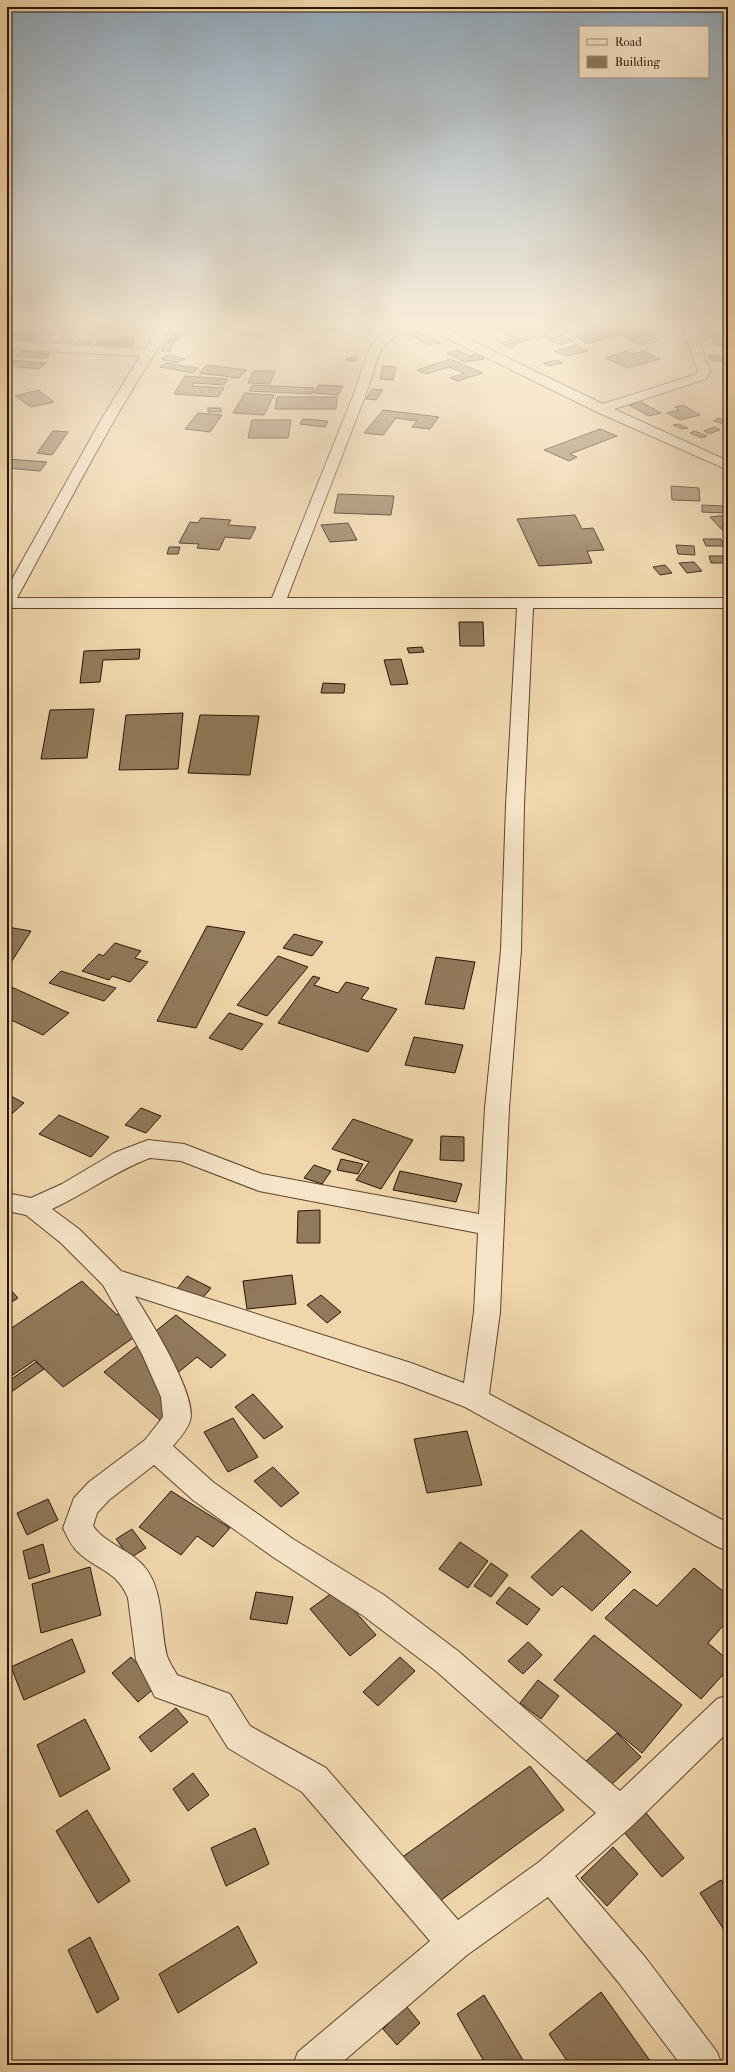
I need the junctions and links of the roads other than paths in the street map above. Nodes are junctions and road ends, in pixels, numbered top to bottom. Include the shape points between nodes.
1 (112, 418) edge
2 (350, 418) edge
3 (621, 418) edge
4 (728, 466) edge
5 (278, 602) junction
6 (7, 603) edge
7 (525, 603) junction
8 (728, 603) edge
9 (7, 1202) edge
10 (33, 1208) junction
11 (492, 1226) junction
12 (112, 1278) junction
13 (476, 1399) junction
14 (155, 1448) junction
15 (728, 1538) edge
16 (728, 1710) edge
17 (620, 1813) junction
18 (551, 1874) junction
19 (455, 1943) junction
20 (311, 2065) edge
21 (704, 2065) edge

1 - 6 street
2 - 5 street
3 - 4 street
5 - 6 street
5 - 7 street
7 - 8 street
7 - 11 street via 514,805 511,950 497,1108
9 - 10 street
10 - 11 street via 71,1190 122,1159 148,1149 184,1153 260,1182
10 - 12 street via 70,1236
11 - 13 street via 487,1312
12 - 13 street via 411,1374
12 - 14 street via 154,1352 175,1397 177,1420
13 - 15 street
14 - 17 street via 203,1491 283,1548 373,1605 447,1662
14 - 19 street via 99,1491 84,1507 78,1528 88,1543 120,1563 136,1580 143,1598 152,1660 166,1686 219,1704 239,1737 314,1780
16 - 17 street
17 - 18 street
18 - 19 street
18 - 21 street via 632,1970
19 - 20 street

